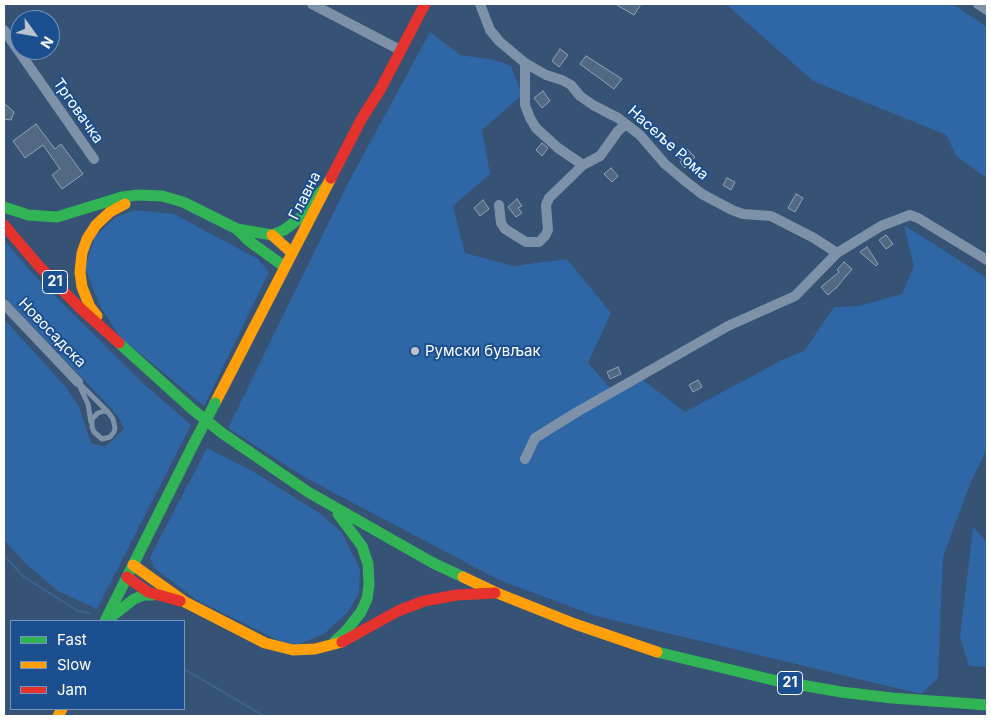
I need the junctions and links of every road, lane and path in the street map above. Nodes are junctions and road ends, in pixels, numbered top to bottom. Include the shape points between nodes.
1 (312, 4) edge
2 (425, 4) edge
3 (480, 4) edge
4 (978, 4) edge
5 (987, 10) edge
6 (4, 30) edge
7 (400, 50) junction
8 (524, 63) junction
9 (626, 124) junction
10 (94, 159) dead end
11 (583, 165) junction
12 (327, 186) junction
13 (148, 195) junction
14 (499, 205) dead end
15 (4, 206) edge
16 (4, 225) edge
17 (237, 229) junction
18 (272, 235) junction
19 (292, 253) junction
20 (837, 253) junction
21 (987, 260) edge
22 (285, 267) junction
23 (4, 304) edge
24 (110, 337) junction
25 (78, 382) junction
26 (108, 412) junction
27 (92, 424) junction
28 (525, 459) dead end
29 (336, 509) junction
30 (133, 564) junction
31 (127, 577) junction
32 (498, 593) junction
33 (153, 595) junction
34 (185, 602) junction
35 (106, 620) edge
36 (107, 620) edge
37 (329, 645) junction
38 (987, 705) edge

1 - 7 street
2 - 7 main road, Главна
3 - 8 street, Насеље Рома via 490,30
4 - 5 street
6 - 10 street, Трговачка
7 - 12 main road, Главна
8 - 9 street, Насеље Рома via 571,85 580,96
8 - 11 street via 525,105 530,118 558,148
9 - 11 street via 600,156
9 - 20 street, Насеље Рома via 665,164 702,194 743,214 771,216
11 - 14 street via 549,198 546,205 548,230 539,242 526,242 505,230
12 - 18 main road via 297,222
12 - 19 main road, Главна
13 - 15 main road via 122,197 57,217 28,215
13 - 17 main road via 183,202
13 - 24 main road via 104,216 90,232 82,253 80,272 85,296
16 - 24 main road, 21
17 - 18 main road
17 - 22 main road
18 - 19 main road
19 - 22 main road, Главна
20 - 21 street via 881,226 910,215
20 - 28 street via 795,296 728,326 577,412 534,438
22 - 30 main road, Главна, bridge
23 - 25 street, Новосадска
24 - 29 main road, 21 via 222,433
25 - 26 lane, Новосадска
25 - 27 lane, Новосадска via 86,398
26 - 27 lane via 98,413
26 - 27 lane via 115,428 110,437 98,437
29 - 32 main road, 21 via 433,563
29 - 37 main road via 362,546 368,564 369,585 361,612
30 - 31 main road, Главна
30 - 34 main road
31 - 33 main road
31 - 35 main road, Главна
32 - 37 main road via 457,595 416,603 350,640
32 - 38 main road, 21 via 650,650 706,665 804,686 892,698
33 - 34 main road
33 - 36 main road via 134,599
34 - 37 main road via 277,647 308,650

